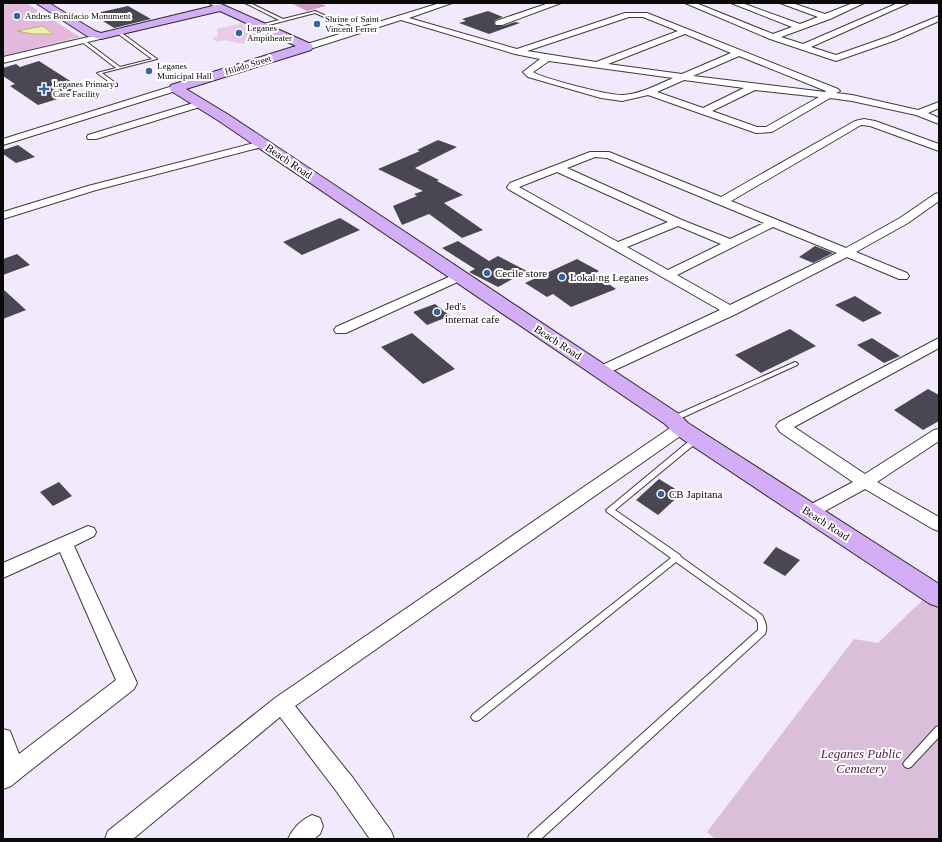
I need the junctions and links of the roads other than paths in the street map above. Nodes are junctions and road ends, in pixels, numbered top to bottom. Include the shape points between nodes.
1 (41, 3) edge
2 (60, 3) edge
3 (247, 3) edge
4 (448, 3) edge
5 (557, 3) edge
6 (689, 3) edge
7 (735, 3) edge
8 (784, 3) edge
9 (837, 3) edge
10 (860, 3) edge
11 (905, 3) edge
12 (217, 5) edge
13 (714, 5) dead end
14 (850, 7) junction
15 (703, 9) junction
16 (272, 10) dead end
17 (265, 12) junction
18 (827, 17) junction
19 (402, 18) junction
20 (939, 18) edge
21 (282, 20) junction
22 (499, 23) dead end
23 (261, 26) junction
24 (801, 27) junction
25 (359, 31) junction
26 (687, 31) junction
27 (118, 32) junction
28 (101, 36) junction
29 (773, 37) junction
30 (83, 41) junction
31 (307, 47) junction
32 (804, 47) junction
33 (518, 52) junction
34 (738, 53) junction
35 (547, 58) junction
36 (836, 58) junction
37 (3, 60) edge
38 (828, 63) dead end
39 (594, 66) junction
40 (119, 68) junction
41 (683, 77) junction
42 (116, 85) dead end
43 (754, 87) junction
44 (176, 88) junction
45 (649, 92) junction
46 (830, 92) junction
47 (200, 104) junction
48 (939, 105) edge
49 (703, 112) junction
50 (919, 114) junction
51 (939, 122) edge
52 (92, 137) dead end
53 (3, 142) edge
54 (262, 144) junction
55 (939, 148) edge
56 (557, 168) junction
57 (939, 196) edge
58 (721, 202) junction
59 (3, 216) edge
60 (678, 222) junction
61 (774, 222) junction
62 (732, 244) junction
63 (617, 248) junction
64 (846, 254) junction
65 (667, 275) junction
66 (460, 276) junction
67 (903, 276) dead end
68 (731, 311) junction
69 (341, 330) dead end
70 (939, 342) edge
71 (795, 364) dead end
72 (601, 371) junction
73 (683, 428) junction
74 (939, 434) edge
75 (865, 482) junction
76 (810, 512) junction
77 (939, 525) edge
78 (88, 532) dead end
79 (65, 544) junction
80 (677, 557) junction
81 (3, 571) edge
82 (939, 596) edge
83 (282, 704) junction
84 (476, 717) dead end
85 (939, 730) edge
86 (3, 738) edge
87 (908, 764) dead end
88 (9, 775) edge
89 (116, 839) edge
90 (383, 839) edge
91 (533, 839) edge

1 - 28 main road via 91,34
2 - 28 main road via 100,31
3 - 17 lane
4 - 19 street, Hilado Street
5 - 22 street
6 - 15 street
7 - 24 street
8 - 18 street
9 - 14 street
10 - 14 street
11 - 32 street
12 - 23 main road
12 - 27 main road
13 - 15 street
14 - 18 street
15 - 29 street
16 - 17 lane
17 - 21 lane
18 - 24 street
19 - 25 street, Hilado Street
19 - 33 street
20 - 36 street
21 - 23 lane
21 - 25 lane via 314,12
23 - 31 main road
24 - 29 street
25 - 31 street, Hilado Street
26 - 33 street via 644,15 628,15
26 - 34 street
26 - 39 street
27 - 28 main road
27 - 40 lane via 155,59
28 - 30 street
29 - 32 street
30 - 37 street
30 - 40 lane
31 - 44 main road, Hilado Street
32 - 36 street
33 - 35 street
34 - 41 street
34 - 46 street
35 - 39 street
35 - 45 street via 527,72 622,98
36 - 38 street
39 - 41 street
40 - 42 lane via 99,73
41 - 43 street
41 - 45 street
43 - 46 street
43 - 49 street
44 - 47 main road, Beach Road
44 - 53 street, Hilado Street
45 - 49 street
46 - 49 street via 763,131
46 - 50 street
47 - 52 street
47 - 54 main road, Beach Road
48 - 50 street
50 - 51 street
54 - 59 street via 92,188
54 - 66 main road, Beach Road
55 - 58 street via 872,123 858,123
56 - 58 street via 594,154 609,155
56 - 60 street
56 - 63 street via 512,187
57 - 64 street
58 - 61 street
60 - 62 street
60 - 63 street
61 - 62 street
61 - 64 street
62 - 65 street
63 - 65 street
64 - 67 street
64 - 68 street
65 - 68 street
66 - 69 street
66 - 72 main road, Beach Road
68 - 72 street
70 - 75 street via 784,426
71 - 73 lane
72 - 73 main road, Beach Road
73 - 76 main road, Beach Road
73 - 80 lane via 610,510
73 - 83 street
74 - 75 street
75 - 76 street
75 - 77 street
76 - 82 main road, Beach Road
78 - 79 street
79 - 81 street
79 - 88 street via 127,683
80 - 84 lane
80 - 91 lane via 759,617 762,631
83 - 89 street
83 - 90 street
85 - 87 lane
86 - 88 street

